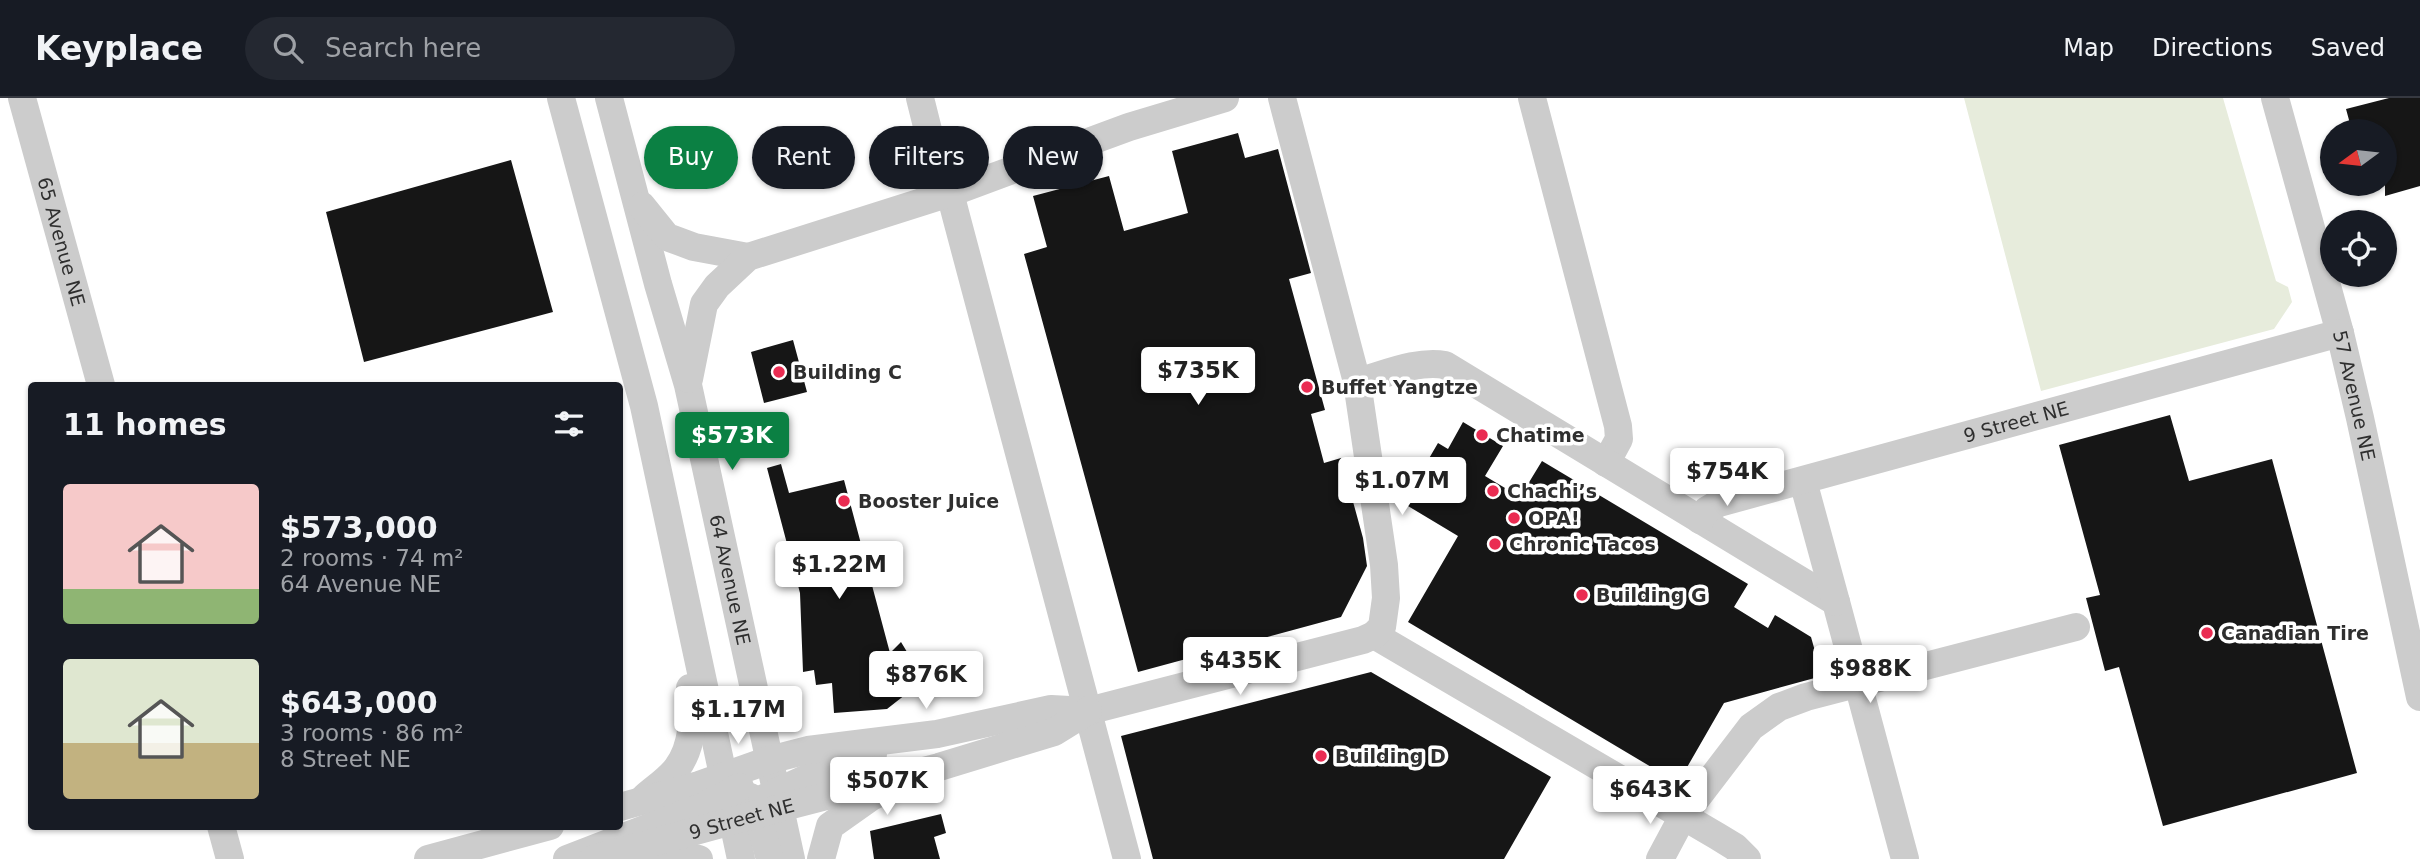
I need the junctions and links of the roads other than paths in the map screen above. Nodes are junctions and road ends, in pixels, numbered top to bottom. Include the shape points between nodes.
1 (22, 98) edge
2 (561, 98) edge
3 (609, 98) edge
4 (920, 98) edge
5 (1225, 98) edge
6 (1282, 98) edge
7 (1532, 98) edge
8 (2275, 98) edge
9 (950, 193) junction
10 (636, 198) junction
11 (748, 257) junction
12 (2340, 333) junction
13 (100, 382) edge
14 (1357, 382) junction
15 (688, 385) junction
16 (1606, 463) junction
17 (658, 478) junction
18 (1803, 481) junction
19 (1700, 520) junction
20 (1836, 602) junction
21 (2076, 627) dead end
22 (1374, 635) junction
23 (1857, 683) junction
24 (2420, 697) edge
25 (1088, 711) junction
26 (937, 734) junction
27 (769, 760) junction
28 (939, 767) junction
29 (749, 799) junction
30 (630, 804) edge
31 (1683, 816) junction
32 (222, 830) edge
33 (535, 830) edge
34 (643, 846) junction
35 (1898, 857) edge
36 (230, 859) edge
37 (428, 859) edge
38 (568, 859) edge
39 (593, 859) edge
40 (699, 859) edge
41 (741, 859) edge
42 (770, 859) edge
43 (791, 859) edge
44 (821, 859) edge
45 (1127, 859) edge
46 (1660, 859) edge
47 (1747, 859) edge

1 - 13 street, 65 Avenue NE
2 - 17 street, 64 Avenue NE via 644,406
3 - 10 street, 64 Avenue NE
4 - 9 street via 937,166
5 - 9 street via 1129,127
6 - 14 street
7 - 16 street via 1618,426 1619,439
8 - 12 street, 57 Avenue NE
9 - 11 street
9 - 25 street
10 - 11 street via 667,237
10 - 15 street, 64 Avenue NE
11 - 15 street via 704,304
12 - 18 street, 9 Street NE
12 - 24 street, 57 Avenue NE
14 - 16 street via 1419,365 1445,365
14 - 22 street via 1385,578 1385,613 1382,627
15 - 27 street, 64 Avenue NE
16 - 19 street
17 - 29 street, 64 Avenue NE
17 - 30 street via 654,523 691,694 692,719 689,744 676,769
18 - 19 street, 9 Street NE via 1719,503
18 - 20 street
19 - 20 street
20 - 23 street
21 - 23 street
22 - 25 street, 9 Street NE
22 - 31 street
23 - 31 street via 1793,701 1763,716
23 - 35 street
25 - 26 street, 9 Street NE via 1051,709
25 - 28 street, 9 Street NE via 1054,732
25 - 45 street
26 - 27 street, 9 Street NE via 822,748
26 - 29 street
27 - 29 street, 9 Street NE
27 - 29 street, 64 Avenue NE
28 - 29 street, 9 Street NE
28 - 44 street via 871,797 830,826
29 - 30 street, 9 Street NE
29 - 34 street, 9 Street NE
29 - 38 street via 704,806
29 - 41 street, 64 Avenue NE
29 - 42 street
29 - 43 street, 64 Avenue NE
31 - 46 street
31 - 47 street
32 - 36 street
33 - 37 street
34 - 39 street, 9 Street NE
34 - 40 street

